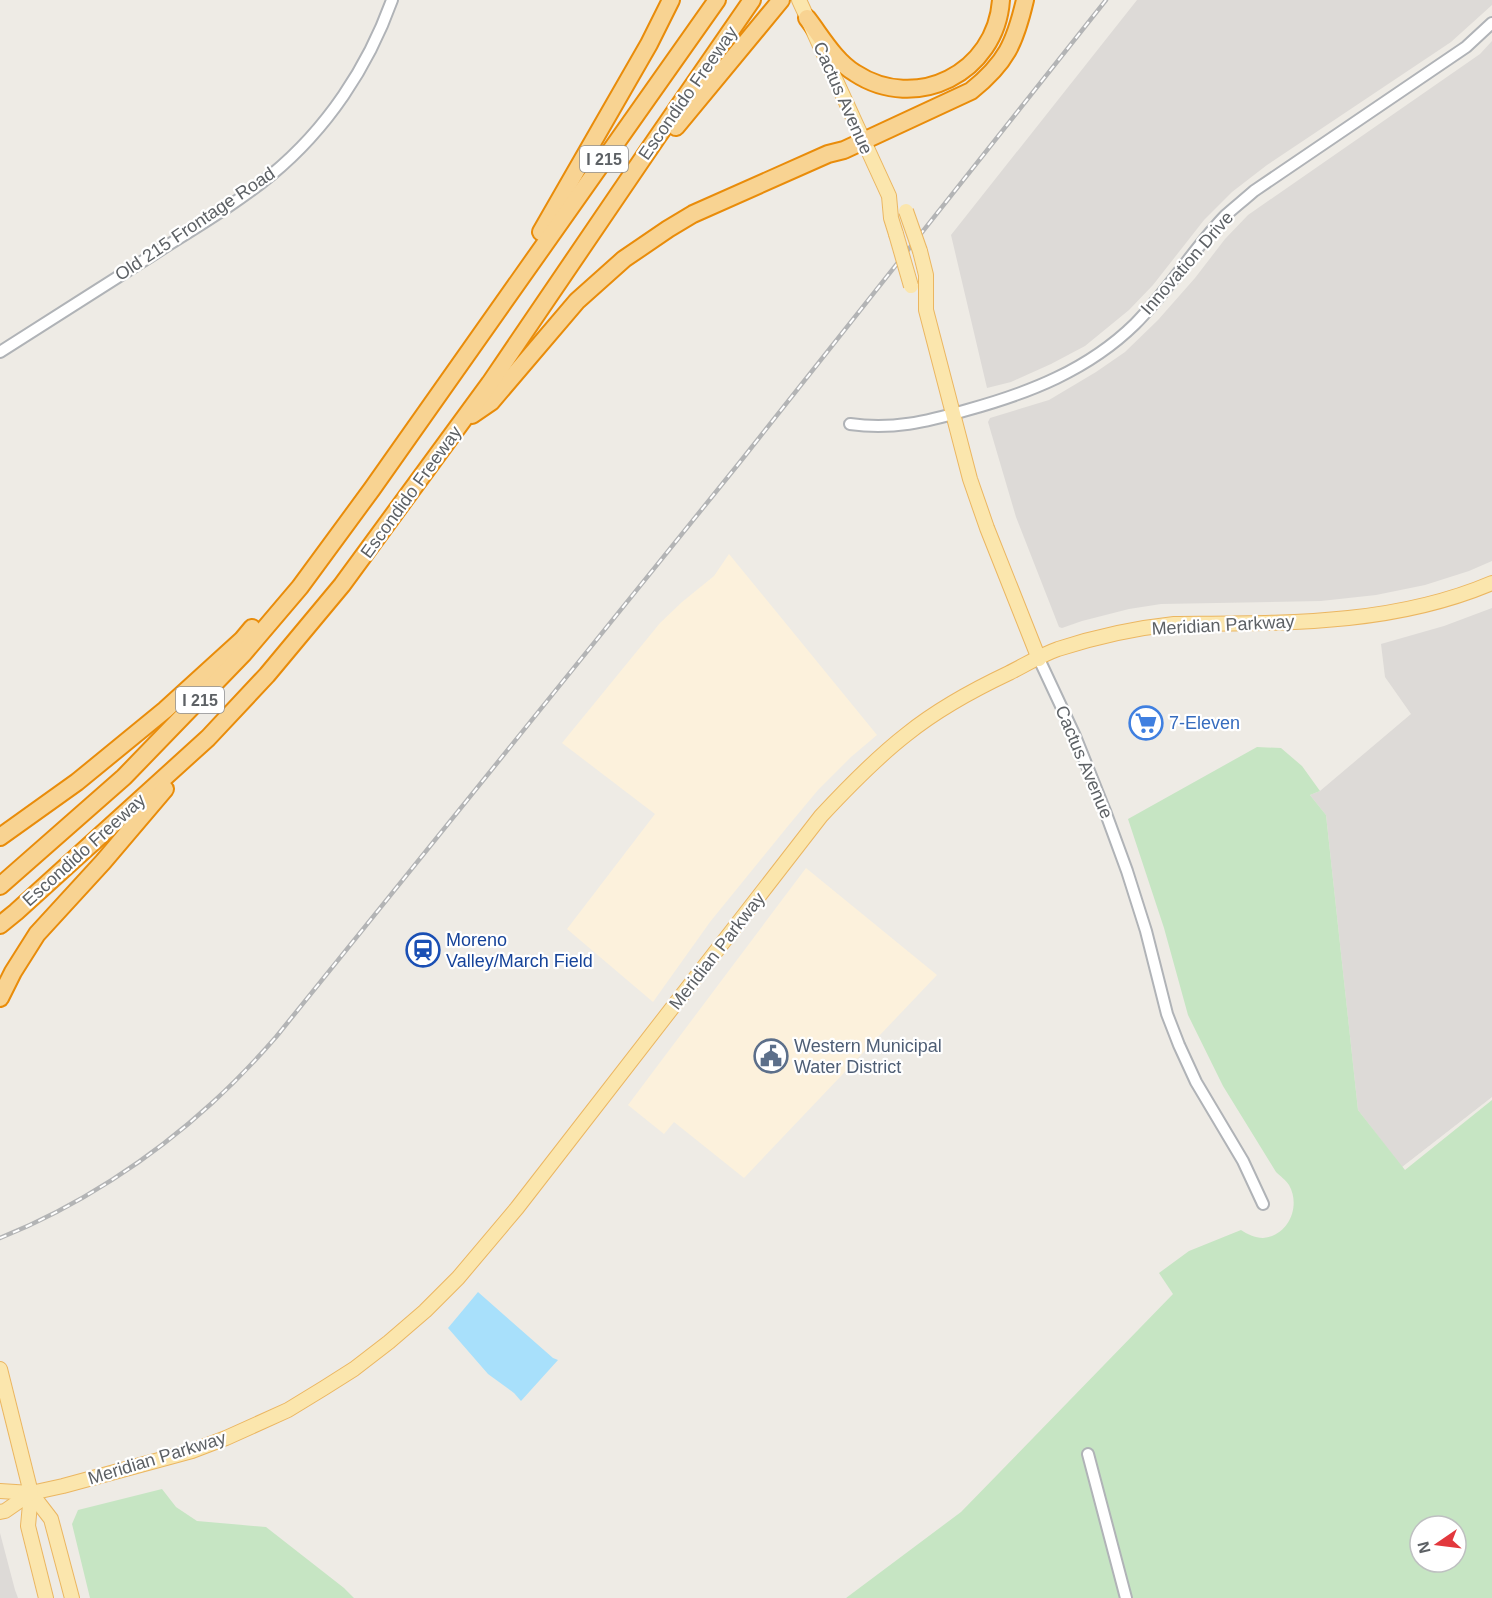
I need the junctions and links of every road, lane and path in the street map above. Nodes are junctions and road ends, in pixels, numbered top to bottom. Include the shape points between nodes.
1 (392, 0) edge
2 (671, 0) edge
3 (717, 0) edge
4 (752, 0) edge
5 (781, 0) edge
6 (1001, 0) edge
7 (1025, 0) edge
8 (803, 8) edge
9 (1492, 23) edge
10 (862, 141) junction
11 (889, 196) junction
12 (596, 226) junction
13 (926, 310) junction
14 (491, 319) junction
15 (0, 352) edge
16 (953, 414) junction
17 (464, 420) junction
18 (850, 424) dead end
19 (372, 489) junction
20 (1492, 583) edge
21 (1039, 659) junction
22 (208, 738) junction
23 (0, 837) edge
24 (0, 886) edge
25 (0, 925) edge
26 (0, 998) edge
27 (1263, 1204) dead end
28 (0, 1369) edge
29 (1088, 1454) dead end
30 (0, 1491) edge
31 (31, 1493) junction
32 (0, 1512) edge
33 (46, 1598) edge
34 (72, 1598) edge
35 (1126, 1598) edge

1 - 15 street, Old 215 Frontage Road via 368,56 328,117 271,175 214,216
2 - 14 highway
3 - 14 highway, Escondido Freeway / I 215
4 - 12 highway, Escondido Freeway / I 215
5 - 12 highway
6 - 8 highway via 992,36 975,61 940,84 905,89 876,84 854,73
7 - 10 highway via 1010,49 987,78 963,96
8 - 10 main road, Cactus Avenue
9 - 16 street, Innovation Drive via 1466,46 1254,191 1226,215 1135,324 1090,360 1021,394
10 - 11 main road, Cactus Avenue
10 - 17 highway via 714,204 643,245 577,301 491,402
11 - 13 main road, Cactus Avenue, bridge via 891,218 911,286
11 - 13 main road, Cactus Avenue, bridge via 906,211 918,242 926,275
12 - 17 highway, Escondido Freeway / I 215
13 - 16 main road, Cactus Avenue
14 - 19 highway, Escondido Freeway / I 215
16 - 18 street, Innovation Drive via 904,425
16 - 21 main road, Cactus Avenue via 987,528
17 - 22 highway, Escondido Freeway / I 215 via 342,585
19 - 23 highway via 242,640 103,761
19 - 24 highway, Escondido Freeway / I 215 via 300,587 243,654 124,777
20 - 21 main road, Meridian Parkway via 1419,607 1367,617 1157,626 1085,641
21 - 27 street, Cactus Avenue via 1075,736 1123,861 1179,1045
21 - 31 main road, Meridian Parkway via 973,690 930,716 844,792 517,1208 458,1278 389,1342 288,1410 226,1438 192,1451
22 - 25 highway, Escondido Freeway / I 215
22 - 26 highway via 37,934
28 - 31 main road
29 - 35 street
30 - 31 main road
31 - 32 main road
31 - 33 main road via 28,1526
31 - 34 main road via 51,1519

